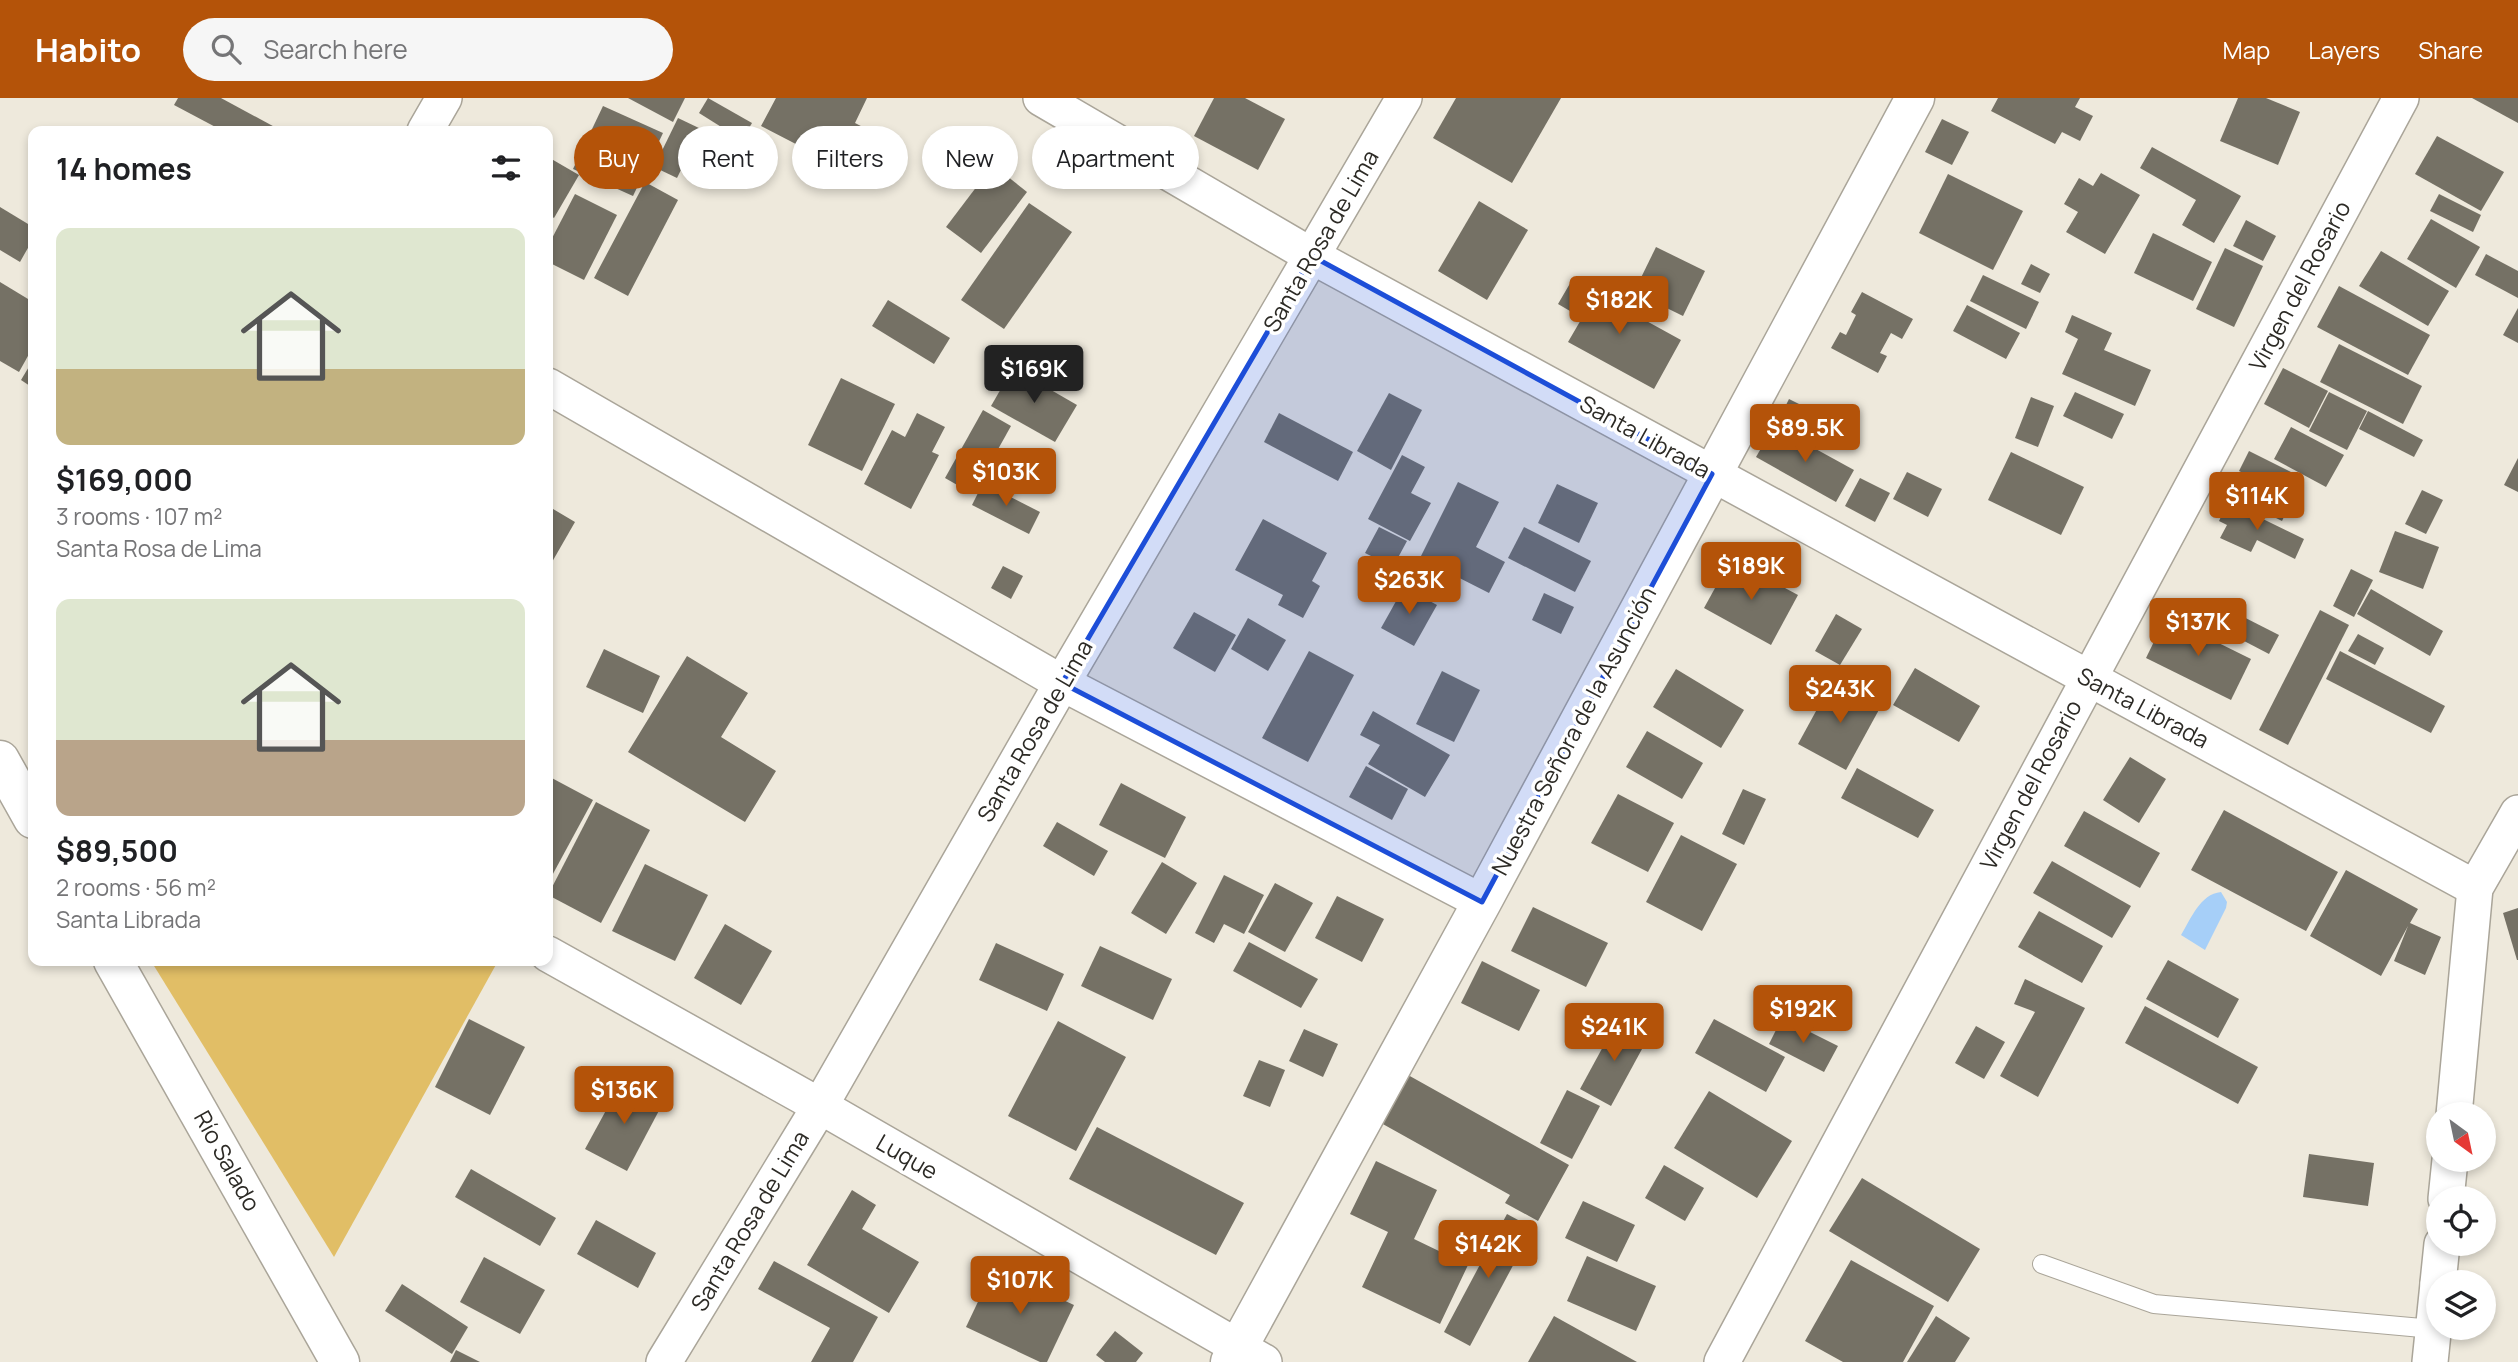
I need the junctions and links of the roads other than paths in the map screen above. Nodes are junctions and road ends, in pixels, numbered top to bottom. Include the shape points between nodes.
1 (444, 98) edge
2 (1041, 98) edge
3 (1404, 98) edge
4 (1915, 98) edge
5 (2401, 98) edge
6 (428, 126) edge
7 (1312, 256) junction
8 (553, 389) edge
9 (1712, 474) junction
10 (2088, 679) junction
11 (1062, 683) junction
12 (0, 760) edge
13 (28, 810) edge
14 (2518, 813) edge
15 (2475, 888) junction
16 (1482, 901) junction
17 (553, 957) edge
18 (116, 966) edge
19 (2455, 1102) edge
20 (820, 1106) junction
21 (2042, 1264) dead end
22 (2431, 1346) edge
23 (1244, 1357) edge
24 (340, 1362) edge
25 (664, 1362) edge
26 (1723, 1362) edge

1 - 6 street
2 - 7 street, Santa Librada
3 - 7 street, Santa Rosa de Lima
4 - 9 street, Nuestra Señora de la Asunción
5 - 10 street, Virgen del Rosario
7 - 9 street, Santa Librada
7 - 11 street, Santa Rosa de Lima
8 - 11 street
9 - 10 street, Santa Librada
9 - 16 street, Nuestra Señora de la Asunción
10 - 15 street, Santa Librada
10 - 26 street, Virgen del Rosario
11 - 16 street
11 - 20 street, Santa Rosa de Lima
12 - 13 street
14 - 15 street
15 - 19 street
16 - 23 street, Nuestra Señora de la Asunción
17 - 20 street, Luque
18 - 24 street, Río Salado
20 - 23 street, Luque
20 - 25 street, Santa Rosa de Lima
21 - 22 lane via 2154,1304

